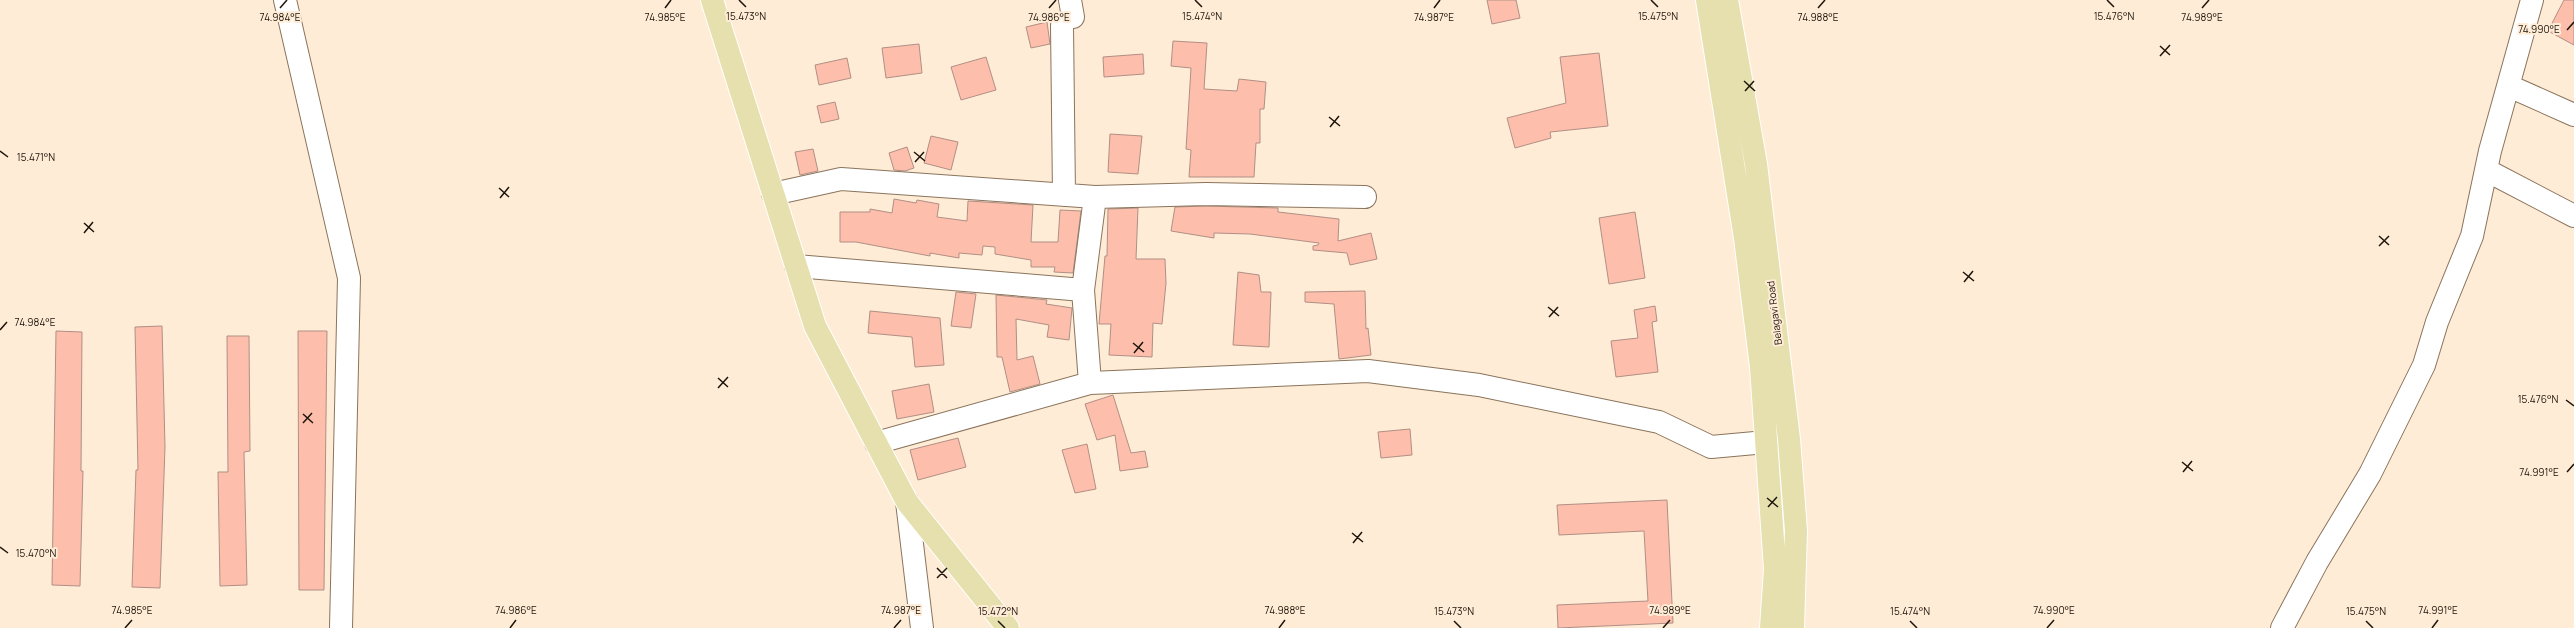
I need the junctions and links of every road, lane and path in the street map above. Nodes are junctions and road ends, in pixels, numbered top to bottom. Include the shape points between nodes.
1 (285, 0) edge
2 (712, 0) edge
3 (1707, 0) edge
4 (1727, 0) edge
5 (2532, 0) edge
6 (1068, 14) edge
7 (2509, 86) junction
8 (2574, 115) edge
9 (2486, 170) junction
10 (773, 194) junction
11 (1064, 195) junction
12 (1095, 197) junction
13 (1365, 197) dead end
14 (2574, 216) edge
15 (796, 266) junction
16 (1083, 290) junction
17 (1090, 383) junction
18 (876, 442) junction
19 (1766, 442) junction
20 (907, 502) junction
21 (341, 628) edge
22 (922, 628) edge
23 (1008, 628) edge
24 (1771, 628) edge
25 (1793, 628) edge
26 (2282, 628) edge

1 - 21 street via 349,278
2 - 10 main road
3 - 19 main road via 1745,238 1761,367
4 - 25 main road, Belagavi Road via 1756,164 1789,439 1796,531
5 - 7 street
6 - 11 street
7 - 8 street
7 - 9 street
9 - 14 street
9 - 26 street via 2472,236 2437,322 2424,365 2370,474 2317,562
10 - 11 street via 841,179
10 - 15 main road
11 - 12 street
12 - 13 street via 1214,194
12 - 16 street
15 - 16 street
15 - 18 main road via 815,326
16 - 17 street
17 - 18 street
17 - 19 street via 1368,371 1479,385 1659,422 1712,447
18 - 20 main road
19 - 24 main road via 1776,569
20 - 22 street
20 - 23 main road

